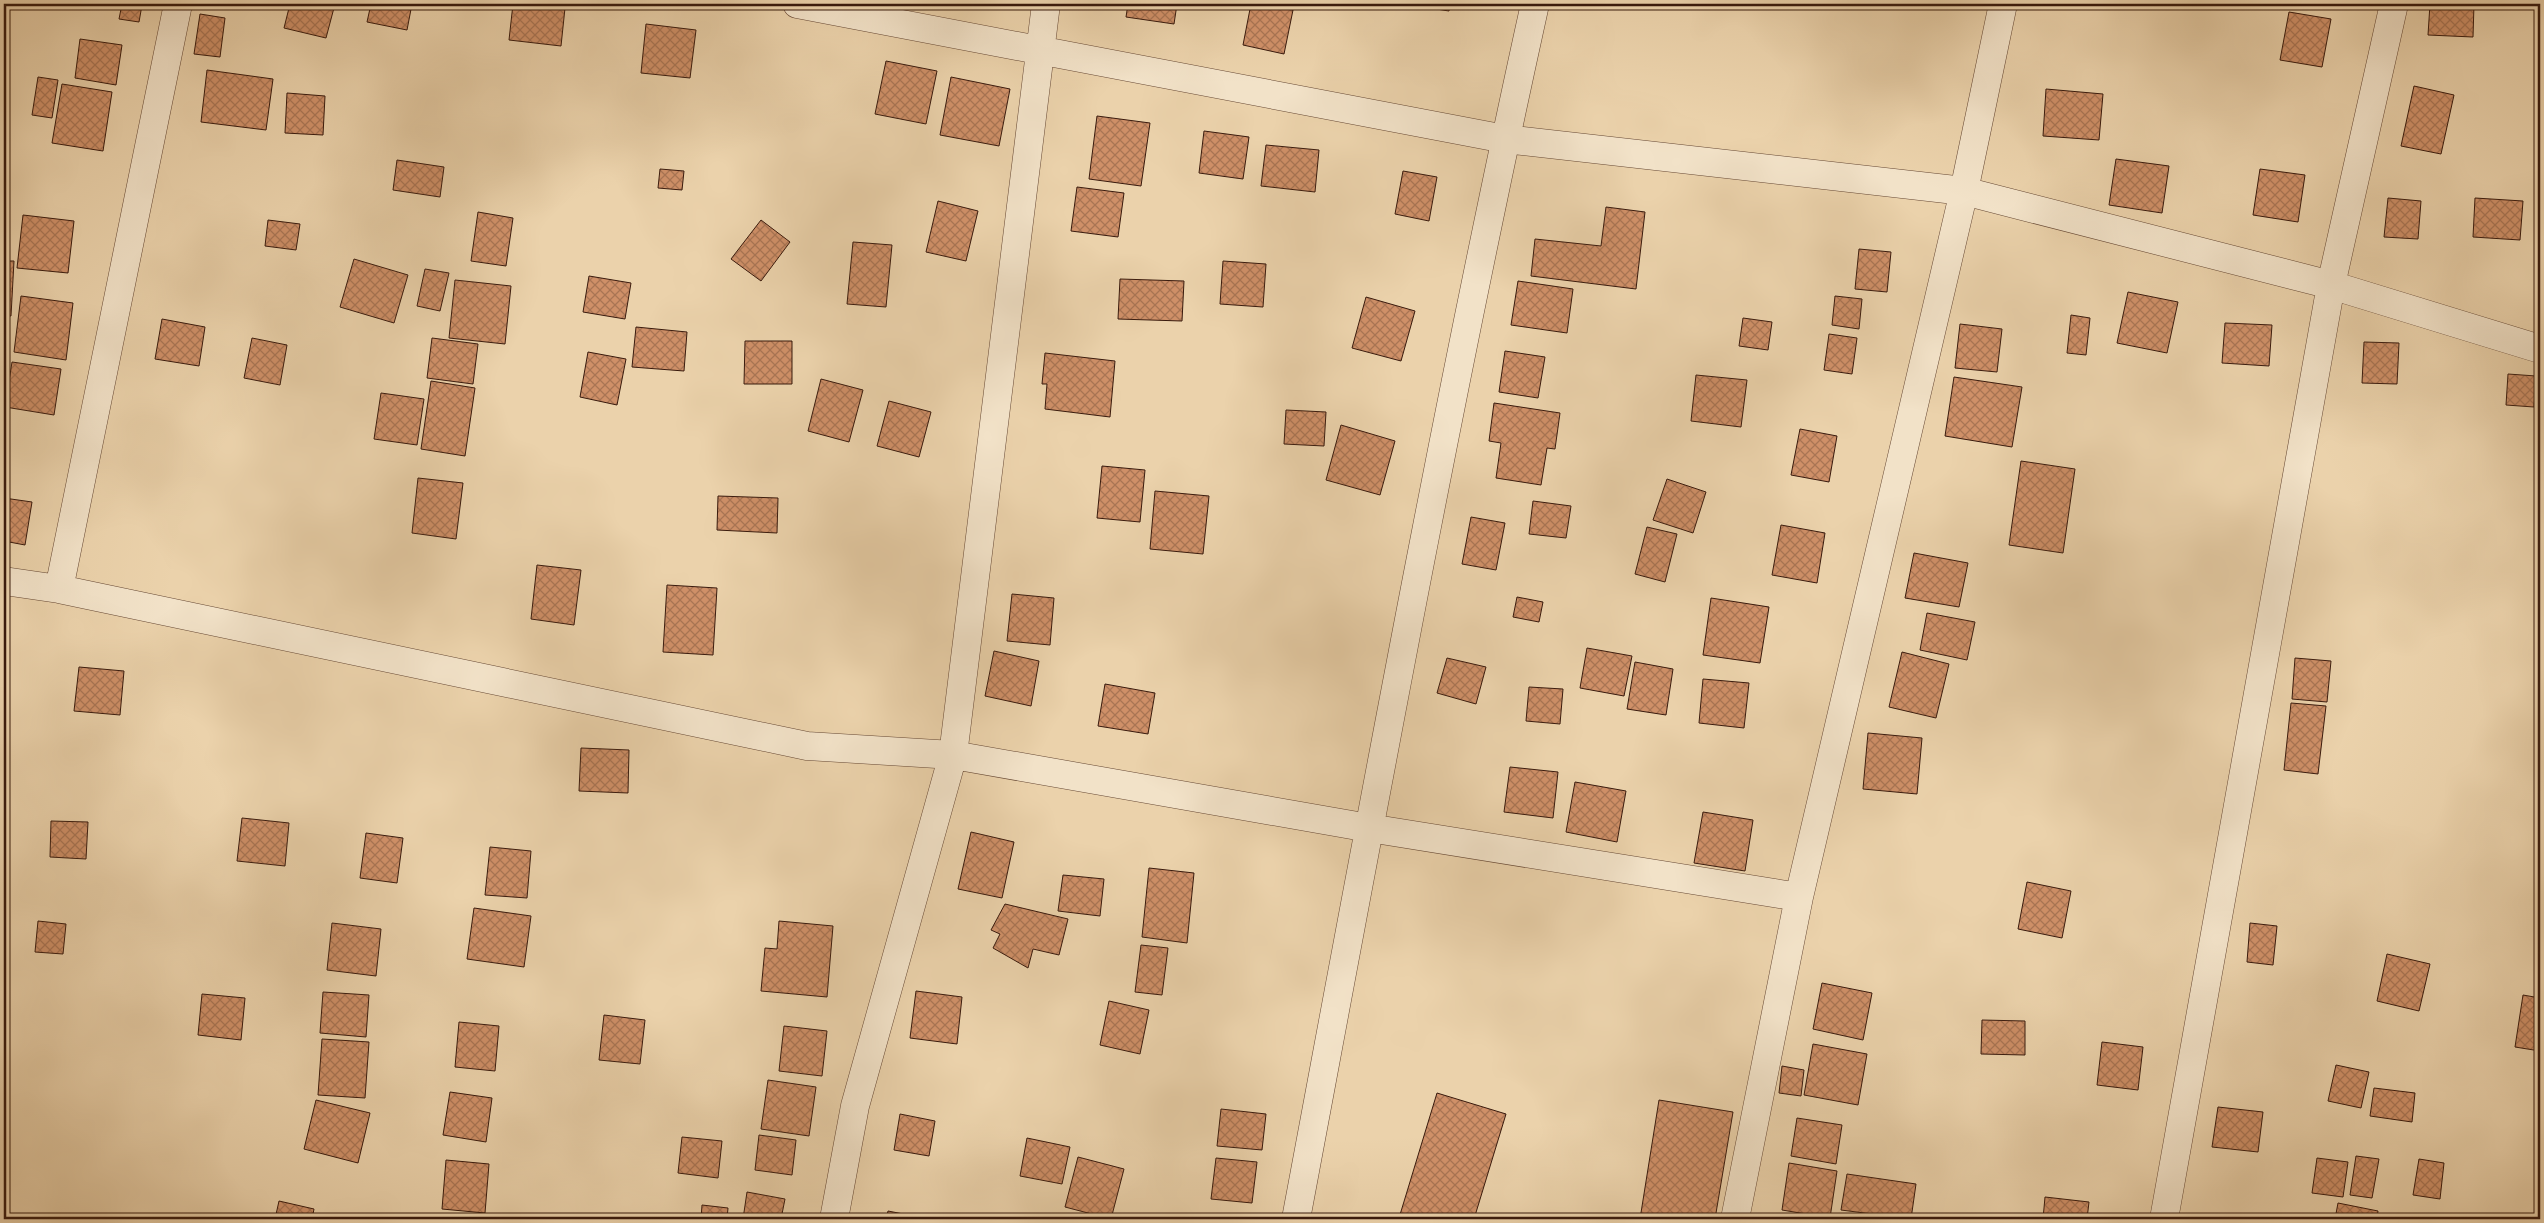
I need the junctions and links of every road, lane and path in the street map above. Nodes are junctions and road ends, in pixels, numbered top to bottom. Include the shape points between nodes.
1 (178, 4) edge
2 (797, 4) edge
3 (1046, 4) edge
4 (1535, 4) edge
5 (2003, 4) edge
6 (2394, 4) edge
7 (1039, 50) junction
8 (1506, 139) junction
9 (1964, 191) junction
10 (2331, 285) junction
11 (2540, 348) edge
12 (4, 581) edge
13 (60, 589) junction
14 (953, 754) junction
15 (1369, 828) junction
16 (1798, 898) junction
17 (834, 1219) edge
18 (1296, 1219) edge
19 (1735, 1219) edge
20 (2164, 1219) edge

1 - 13 street
2 - 7 street
3 - 7 street
4 - 8 street
5 - 9 street
6 - 10 street
7 - 8 street
7 - 14 street
8 - 9 street
8 - 15 street
9 - 10 street
9 - 16 street
10 - 11 street
10 - 20 street
12 - 13 street
13 - 14 street via 807,746
14 - 15 street
14 - 17 street via 855,1106
15 - 16 street
15 - 18 street
16 - 19 street

